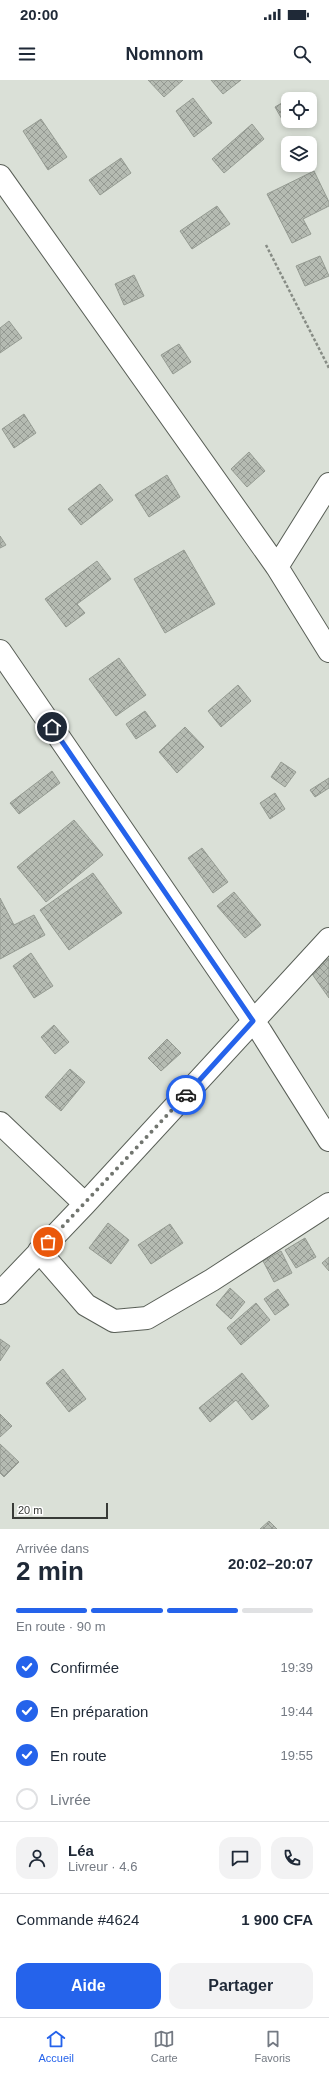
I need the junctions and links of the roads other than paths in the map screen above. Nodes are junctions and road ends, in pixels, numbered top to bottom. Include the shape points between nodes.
1 (0, 176) edge
2 (329, 484) edge
3 (277, 566) junction
4 (0, 651) edge
5 (329, 651) edge
6 (329, 938) edge
7 (253, 1021) junction
8 (0, 1124) edge
9 (329, 1140) edge
10 (84, 1204) junction
11 (329, 1204) edge
12 (39, 1251) junction
13 (0, 1293) edge

1 - 3 street
2 - 3 street
3 - 5 street
4 - 7 street
6 - 7 street
7 - 9 street
7 - 10 street
8 - 10 street
10 - 12 street
11 - 12 street via 212,1280 147,1318 114,1321 86,1305
12 - 13 street

